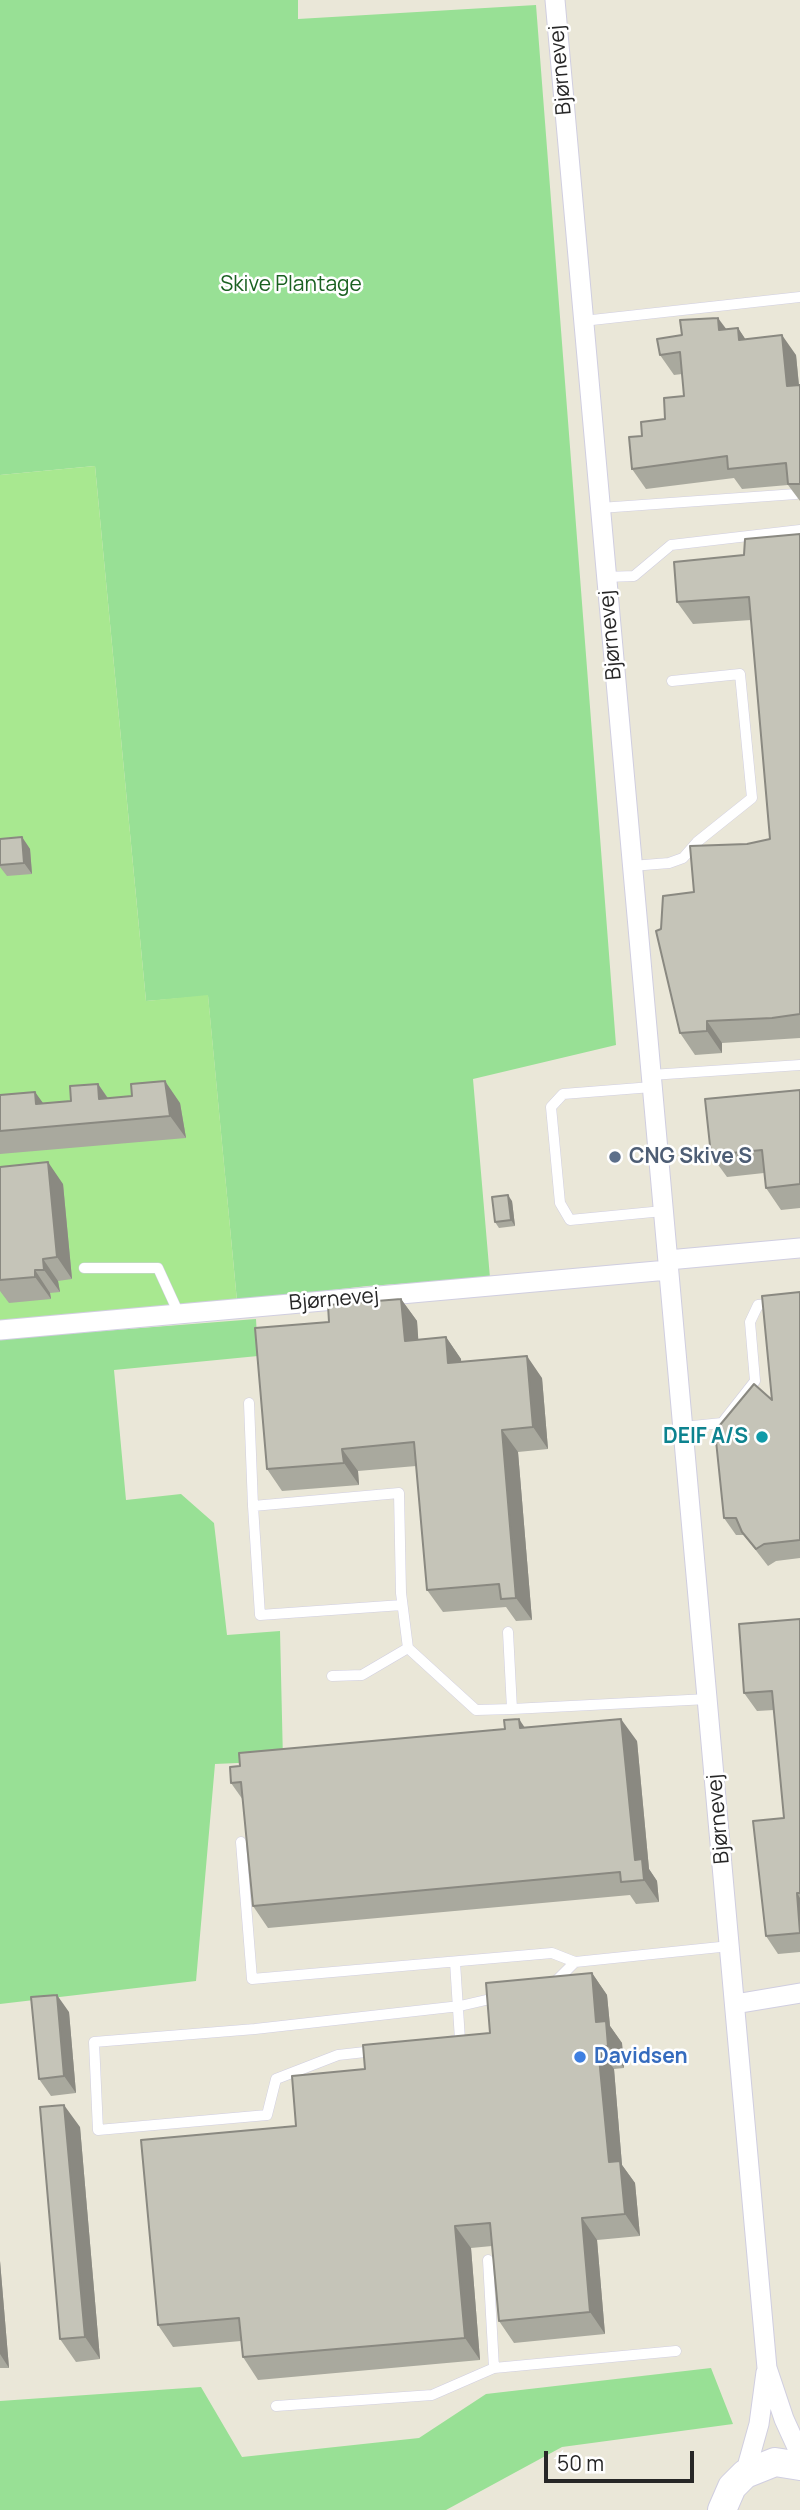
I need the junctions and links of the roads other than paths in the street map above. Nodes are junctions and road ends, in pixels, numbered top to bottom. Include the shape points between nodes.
1 (555, 0) edge
2 (800, 297) edge
3 (583, 321) junction
4 (796, 494) edge
5 (599, 508) junction
6 (800, 530) edge
7 (606, 577) junction
8 (672, 681) dead end
9 (632, 866) junction
10 (800, 1065) edge
11 (652, 1081) junction
12 (663, 1211) junction
13 (800, 1248) edge
14 (668, 1265) junction
15 (85, 1268) dead end
16 (800, 1300) edge
17 (179, 1314) junction
18 (0, 1330) edge
19 (249, 1403) dead end
20 (683, 1427) junction
21 (253, 1506) junction
22 (402, 1605) junction
23 (508, 1633) dead end
24 (408, 1648) junction
25 (332, 1676) dead end
26 (709, 1699) junction
27 (512, 1709) junction
28 (242, 1842) edge
29 (730, 1945) junction
30 (455, 1962) junction
31 (575, 1962) junction
32 (547, 1990) edge
33 (800, 1993) edge
34 (509, 1995) edge
35 (736, 2004) junction
36 (460, 2006) junction
37 (446, 2042) edge
38 (392, 2049) edge
39 (488, 2260) dead end
40 (676, 2351) dead end
41 (494, 2368) junction
42 (766, 2368) junction
43 (276, 2406) dead end
44 (800, 2454) edge
45 (800, 2466) edge
46 (745, 2474) junction
47 (720, 2508) edge

1 - 3 street, Bjørnevej
2 - 3 lane
3 - 5 street, Bjørnevej
4 - 5 lane
5 - 7 street, Bjørnevej
6 - 7 lane via 671,545 634,576
7 - 9 street, Bjørnevej
8 - 9 lane via 740,674 752,798 683,858
9 - 11 street, Bjørnevej
10 - 11 lane
11 - 12 street, Bjørnevej
11 - 12 lane via 564,1094 551,1107 560,1203 570,1220
12 - 14 street, Bjørnevej
13 - 14 street
14 - 17 street, Bjørnevej
14 - 20 street, Bjørnevej
15 - 17 lane via 159,1268
16 - 20 lane via 758,1305 750,1322 755,1381 722,1423
17 - 18 street, Bjørnevej
19 - 21 lane
20 - 26 street, Bjørnevej
21 - 22 lane via 260,1615
21 - 22 lane via 400,1493
22 - 24 lane
23 - 27 lane
24 - 25 lane via 362,1675
24 - 27 lane via 476,1710
26 - 27 lane
26 - 29 street, Bjørnevej
28 - 30 lane via 252,1979
29 - 31 lane
29 - 35 street, Bjørnevej
30 - 31 lane via 552,1953
30 - 36 lane
31 - 32 lane
33 - 35 street
34 - 36 lane
35 - 42 street, Bjørnevej
36 - 37 lane via 460,2040
36 - 38 lane via 93,2042 97,2130 267,2115 276,2079 338,2055
39 - 41 lane
40 - 41 lane
41 - 43 lane via 432,2395
42 - 44 street, Bjørnevej
42 - 46 street, Bjørnevej via 759,2424
45 - 46 main road via 775,2462
46 - 47 main road

